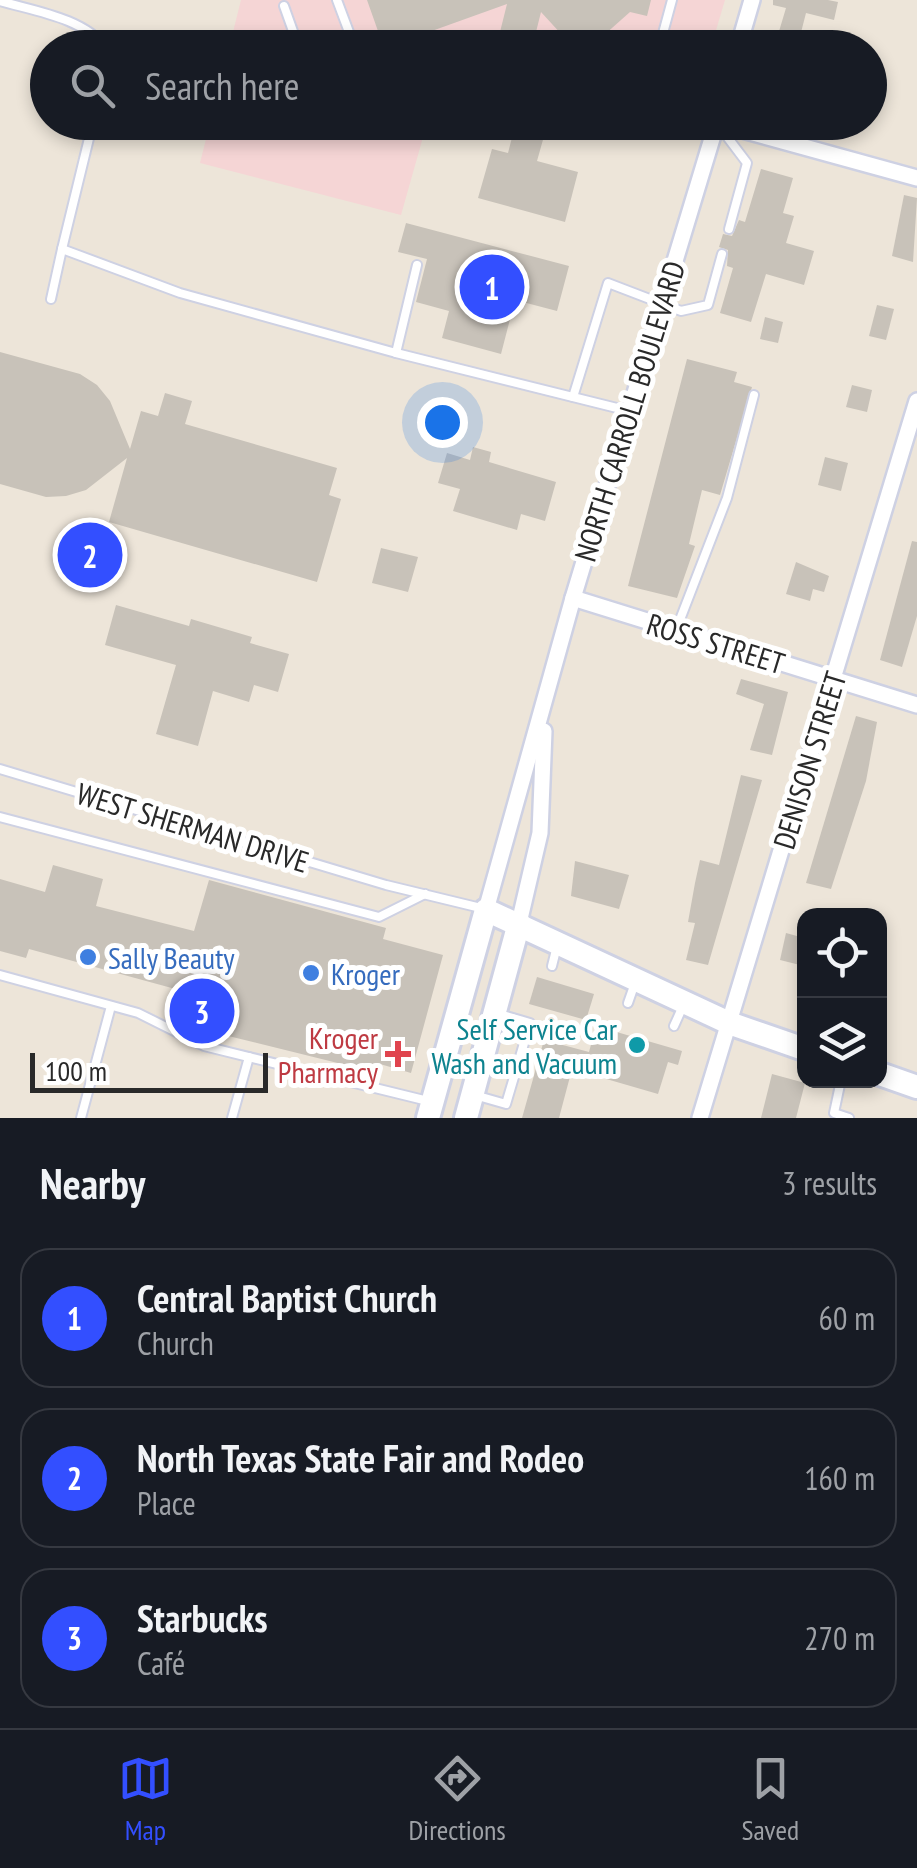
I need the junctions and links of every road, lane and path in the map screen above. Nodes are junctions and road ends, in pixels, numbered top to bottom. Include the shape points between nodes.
1 (337, 0) edge
2 (672, 0) edge
3 (752, 0) edge
4 (0, 1) edge
5 (284, 6) dead end
6 (84, 30) edge
7 (293, 30) edge
8 (349, 30) edge
9 (664, 30) edge
10 (743, 30) edge
11 (89, 140) edge
12 (711, 140) edge
13 (730, 140) edge
14 (778, 140) edge
15 (917, 178) edge
16 (729, 229) dead end
17 (62, 249) junction
18 (722, 254) dead end
19 (417, 265) dead end
20 (51, 299) dead end
21 (660, 302) junction
22 (396, 353) junction
23 (754, 395) dead end
24 (573, 396) junction
25 (917, 401) edge
26 (629, 411) junction
27 (574, 598) junction
28 (676, 630) junction
29 (834, 680) junction
30 (546, 702) junction
31 (917, 705) edge
32 (0, 768) edge
33 (0, 816) edge
34 (425, 894) junction
35 (486, 910) junction
36 (520, 923) junction
37 (558, 942) junction
38 (552, 966) dead end
39 (0, 976) edge
40 (636, 978) junction
41 (685, 1002) junction
42 (628, 1003) dead end
43 (111, 1006) junction
44 (495, 1013) junction
45 (729, 1023) junction
46 (674, 1026) dead end
47 (797, 1047) edge
48 (249, 1057) junction
49 (887, 1076) edge
50 (917, 1087) edge
51 (839, 1088) edge
52 (473, 1094) junction
53 (430, 1110) edge
54 (80, 1118) edge
55 (232, 1118) edge
56 (466, 1118) edge
57 (703, 1118) edge
58 (849, 1118) edge

1 - 8 lane
2 - 9 lane
3 - 10 street
4 - 6 lane
5 - 7 lane
11 - 17 lane
12 - 21 street, NORTH CARROLL BOULEVARD
13 - 16 lane via 748,163
14 - 15 street
17 - 20 lane
17 - 22 lane via 180,292
18 - 21 lane via 708,305 680,311
19 - 22 lane
21 - 24 lane via 608,284
21 - 26 street, NORTH CARROLL BOULEVARD
22 - 24 lane
23 - 28 lane via 727,498
24 - 26 lane
25 - 29 street, DENISON STREET
26 - 27 street, NORTH CARROLL BOULEVARD
27 - 28 street, ROSS STREET
27 - 30 street, NORTH CARROLL BOULEVARD
28 - 29 street, ROSS STREET
29 - 31 street, ROSS STREET
29 - 45 street, DENISON STREET
30 - 35 street, NORTH CARROLL BOULEVARD
30 - 36 street, NORTH CARROLL BOULEVARD via 540,832
32 - 34 lane, WEST SHERMAN DRIVE
33 - 34 lane via 379,918
34 - 35 lane, WEST SHERMAN DRIVE
35 - 36 street
35 - 53 street, NORTH CARROLL BOULEVARD
36 - 37 street
36 - 44 street, NORTH CARROLL BOULEVARD
37 - 38 lane
37 - 40 street
39 - 43 lane
40 - 41 street
40 - 42 lane
41 - 45 street
41 - 46 lane
43 - 48 lane via 204,1046
43 - 54 lane
44 - 52 street, NORTH CARROLL BOULEVARD
44 - 52 lane via 530,1023 506,1104
45 - 47 street
45 - 57 street, DENISON STREET
48 - 53 lane
48 - 55 lane
49 - 50 street
51 - 58 lane via 834,1113
52 - 53 street
52 - 56 street, NORTH CARROLL BOULEVARD

